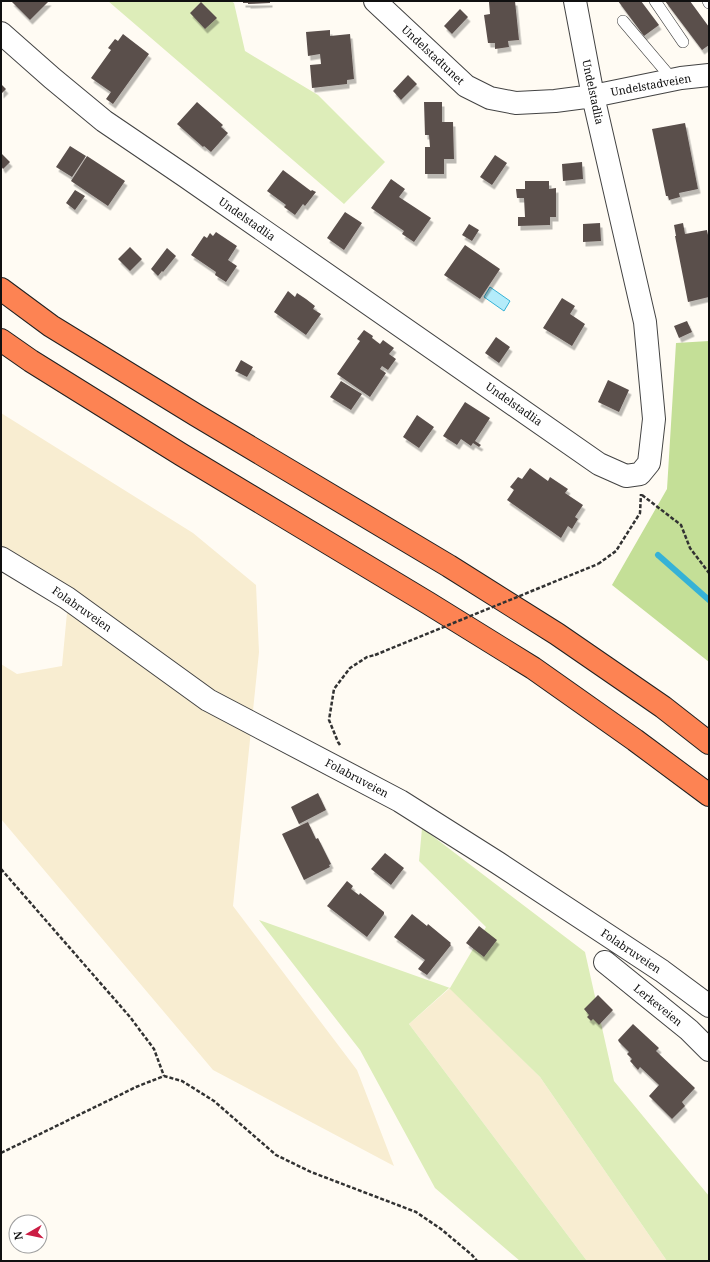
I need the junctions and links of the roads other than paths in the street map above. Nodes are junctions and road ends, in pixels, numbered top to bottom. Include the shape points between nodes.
1 (376, 1) edge
2 (575, 1) edge
3 (655, 1) edge
4 (623, 21) dead end
5 (1, 33) edge
6 (683, 42) dead end
7 (709, 75) edge
8 (673, 80) junction
9 (593, 96) junction
10 (1, 289) edge
11 (1, 340) edge
12 (1, 558) edge
13 (709, 743) edge
14 (709, 795) edge
15 (605, 962) dead end
16 (709, 1006) edge
17 (709, 1050) edge

1 - 9 street, Undelstadtunet via 466,86 490,98 516,103
2 - 9 street, Undelstadlia
3 - 6 lane
4 - 8 lane
5 - 9 street, Undelstadlia via 104,121 599,464 640,484 649,463 654,419 645,322
7 - 8 street, Undelstadveien
8 - 9 street, Undelstadveien
10 - 13 highway via 52,326 557,634 663,707
11 - 14 highway via 175,451 532,668
12 - 16 street, Folabruveien via 68,598 208,700 406,805 656,967
15 - 17 street, Lerkeveien via 689,1030

